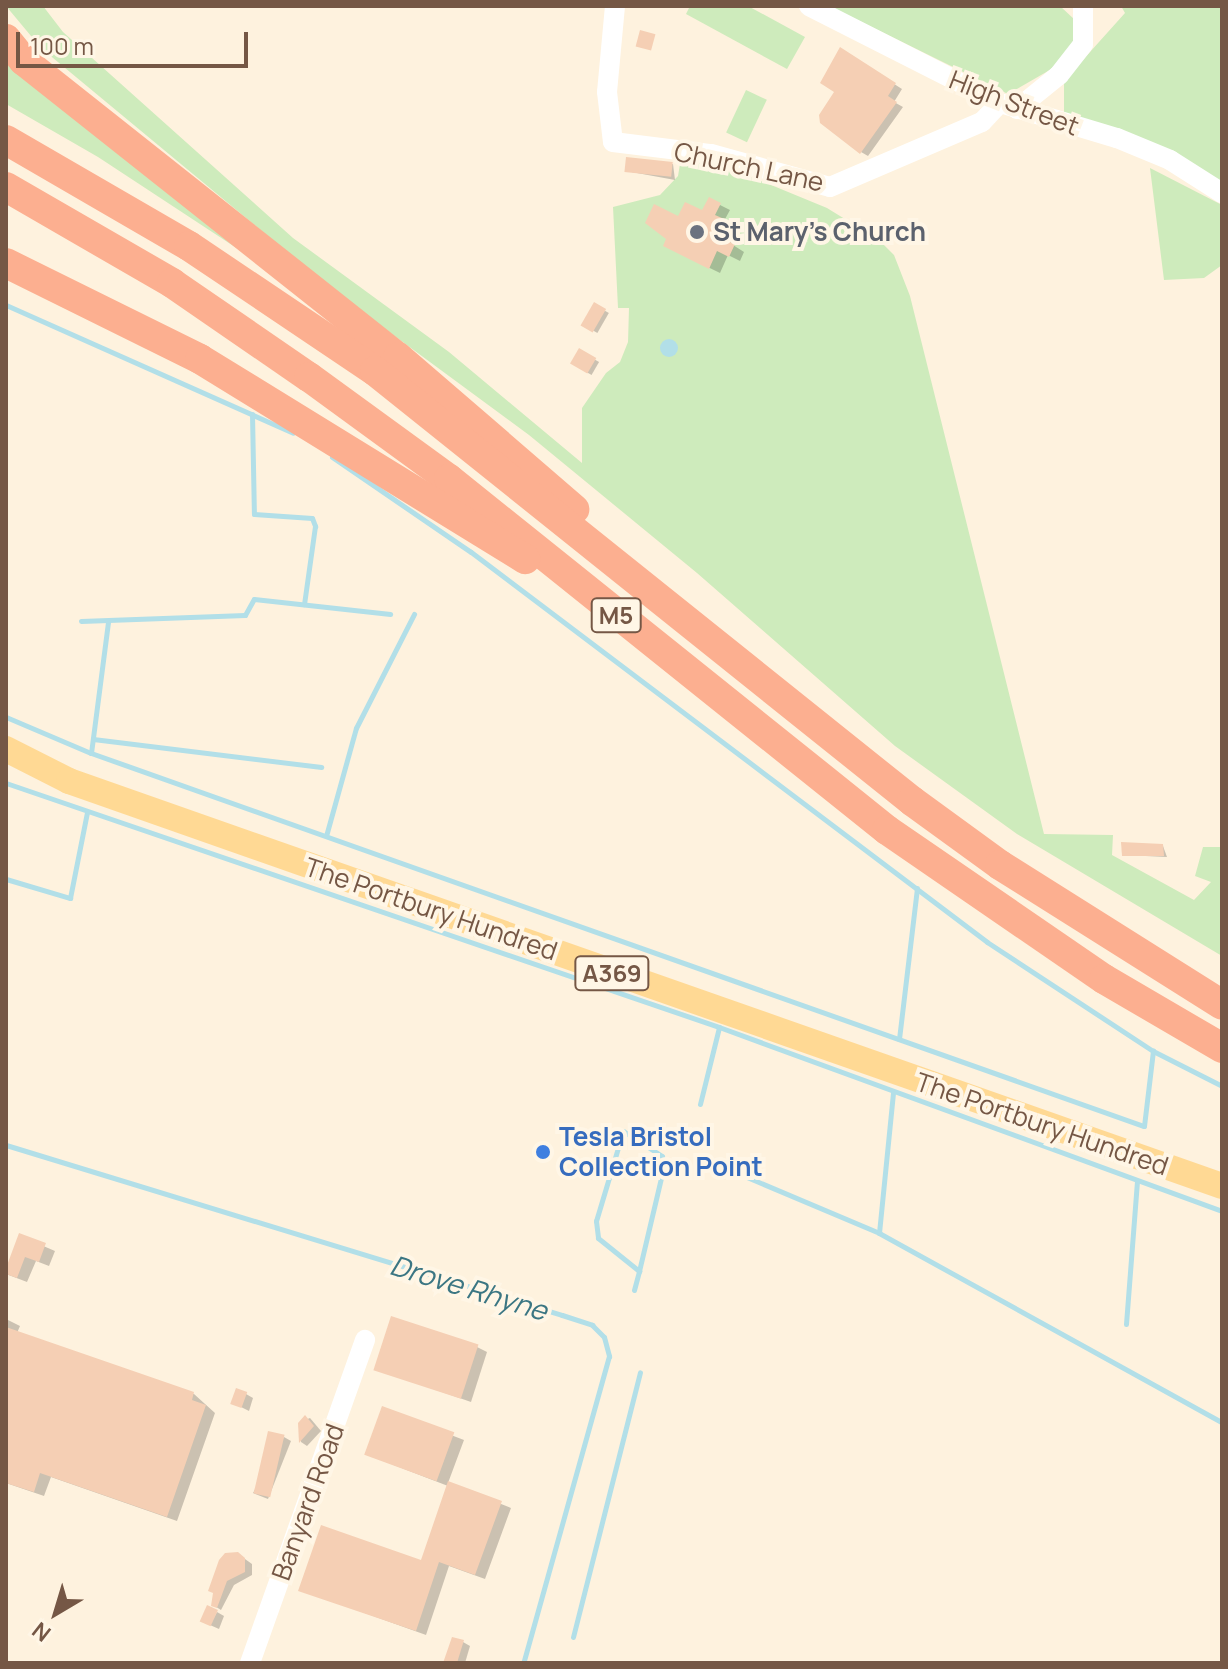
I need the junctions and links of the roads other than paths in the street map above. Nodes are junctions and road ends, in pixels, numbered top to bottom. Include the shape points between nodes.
1 (615, 6) edge
2 (809, 6) edge
3 (1083, 6) edge
4 (6, 39) edge
5 (1008, 106) junction
6 (6, 140) edge
7 (6, 187) edge
8 (1222, 193) edge
9 (6, 263) edge
10 (598, 601) junction
11 (727, 655) junction
12 (6, 749) edge
13 (1222, 1005) edge
14 (1222, 1048) edge
15 (1222, 1186) edge
16 (365, 1340) dead end
17 (250, 1663) edge

1 - 5 street, Church Lane via 607,92 613,142 711,154 830,187
2 - 5 street, High Street
3 - 5 street via 1083,44 1059,75
4 - 11 highway, M5 via 35,70 523,461
5 - 8 street, High Street via 1117,138 1170,160
6 - 11 highway, M5 via 189,246 375,371
7 - 10 highway, M5 via 172,283 309,377 449,479
9 - 10 highway, M5 via 200,359
10 - 14 highway, M5 via 887,830 1104,979
11 - 13 highway, M5 via 1000,865
12 - 15 main road, The Portbury Hundred / A369 via 84,786
16 - 17 street, Banyard Road

